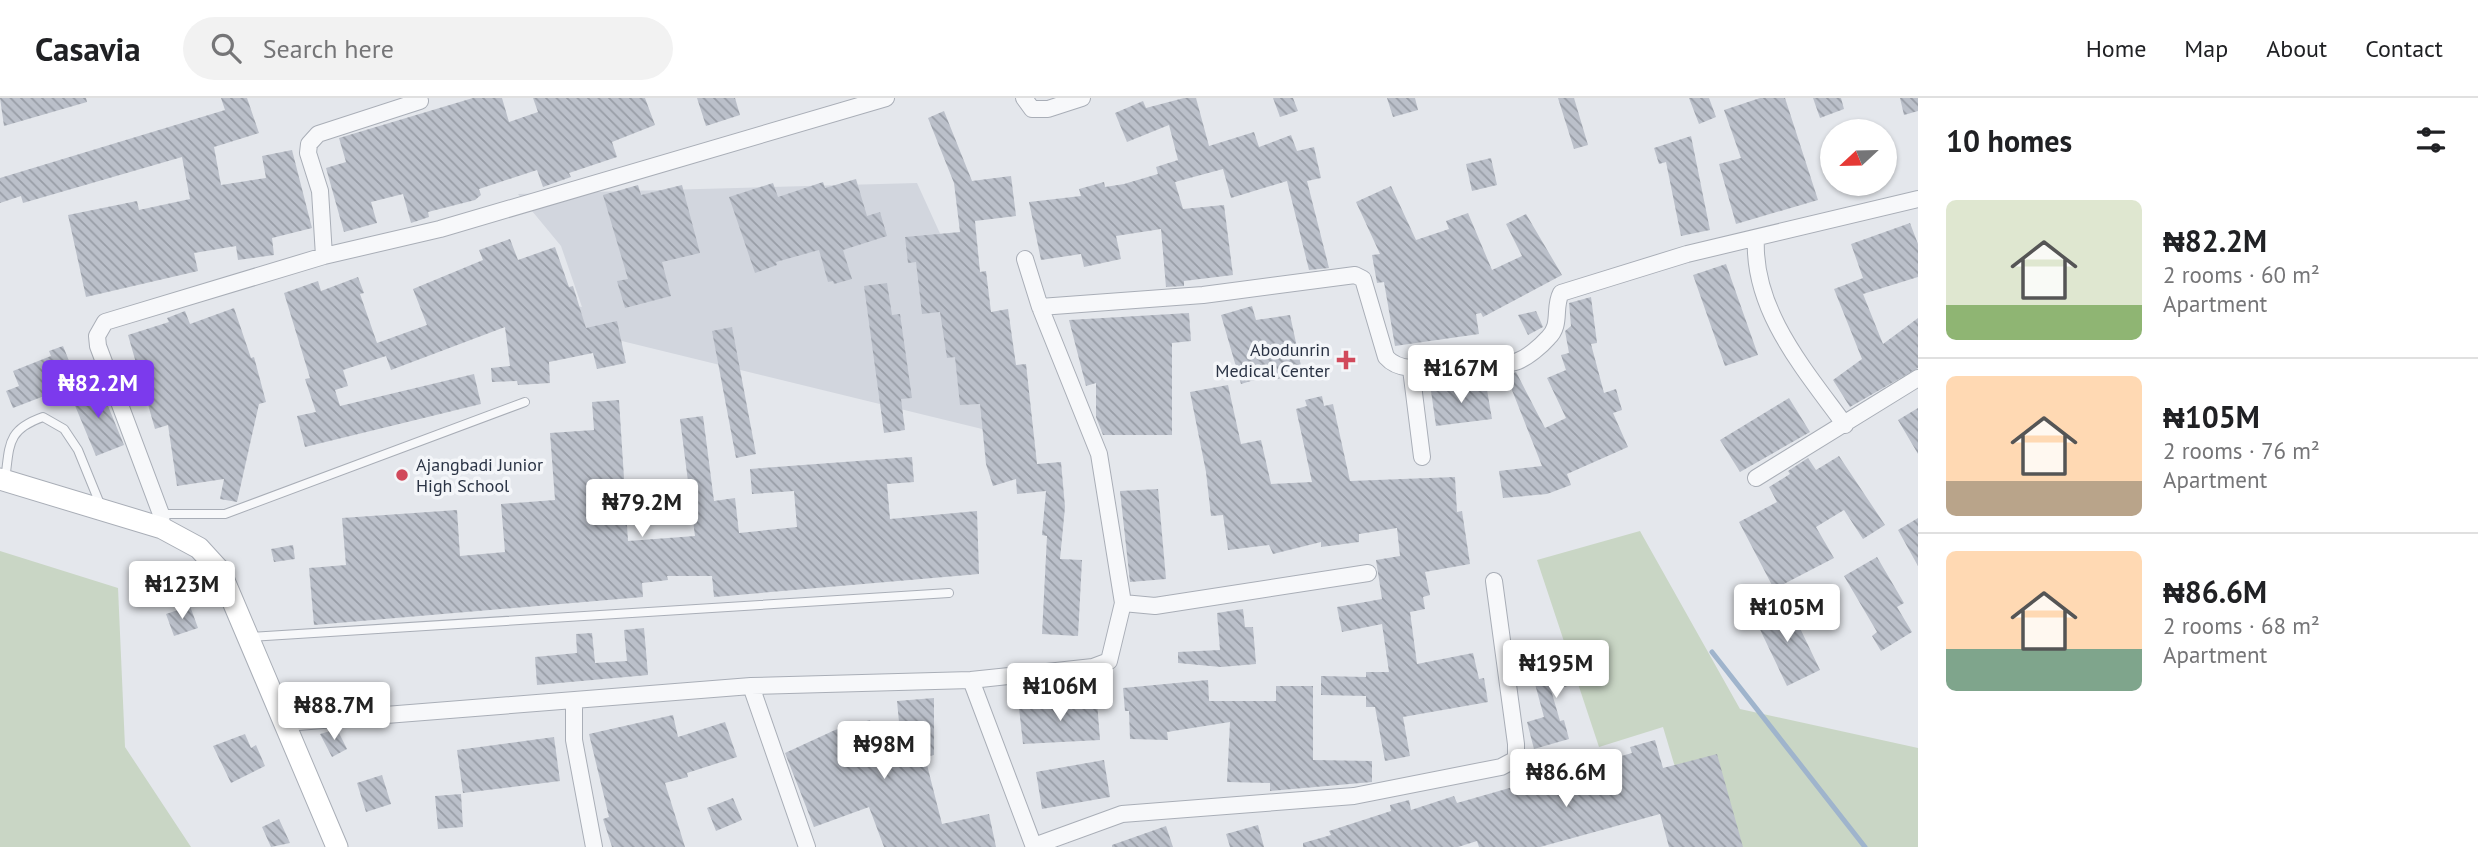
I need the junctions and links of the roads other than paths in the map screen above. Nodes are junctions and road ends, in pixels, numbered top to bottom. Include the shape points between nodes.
1 (886, 98) edge
2 (1024, 98) edge
3 (1082, 98) edge
4 (420, 101) dead end
5 (1918, 199) edge
6 (1756, 238) junction
7 (324, 256) junction
8 (1025, 259) dead end
9 (1040, 307) junction
10 (1410, 369) junction
11 (1918, 378) edge
12 (525, 402) dead end
13 (1845, 425) junction
14 (1422, 457) dead end
15 (1756, 478) dead end
16 (2, 480) edge
17 (102, 510) junction
18 (161, 521) junction
19 (1368, 573) dead end
20 (1494, 580) dead end
21 (949, 593) dead end
22 (1123, 603) junction
23 (247, 637) junction
24 (971, 680) junction
25 (751, 686) junction
26 (574, 701) junction
27 (285, 723) junction
28 (337, 847) edge
29 (594, 847) edge
30 (807, 847) edge
31 (1034, 847) edge

1 - 7 street via 439,229
2 - 3 street via 1032,109
4 - 7 street via 313,138 308,153 320,191
5 - 6 street
6 - 10 street via 1561,293 1558,321 1550,337 1519,361
6 - 13 street via 1759,283 1777,323
7 - 18 street via 112,318 101,328 98,346
8 - 9 street
9 - 10 street via 1203,295 1355,275 1363,279 1386,357
9 - 22 street via 1099,454
10 - 14 street
11 - 13 street
12 - 18 lane via 225,514
13 - 15 street
16 - 17 street
16 - 17 lane via 11,438 24,424 43,417 64,429 78,450
17 - 18 street
18 - 23 street via 199,548 220,571
19 - 22 street via 1155,606
20 - 31 street via 1516,759 1501,767 1354,796 1122,814
21 - 23 lane
22 - 24 street via 1109,661 1093,667
23 - 27 street
24 - 25 street
24 - 31 street
25 - 26 street
25 - 30 street
26 - 27 street
26 - 29 street via 574,740
27 - 28 street

